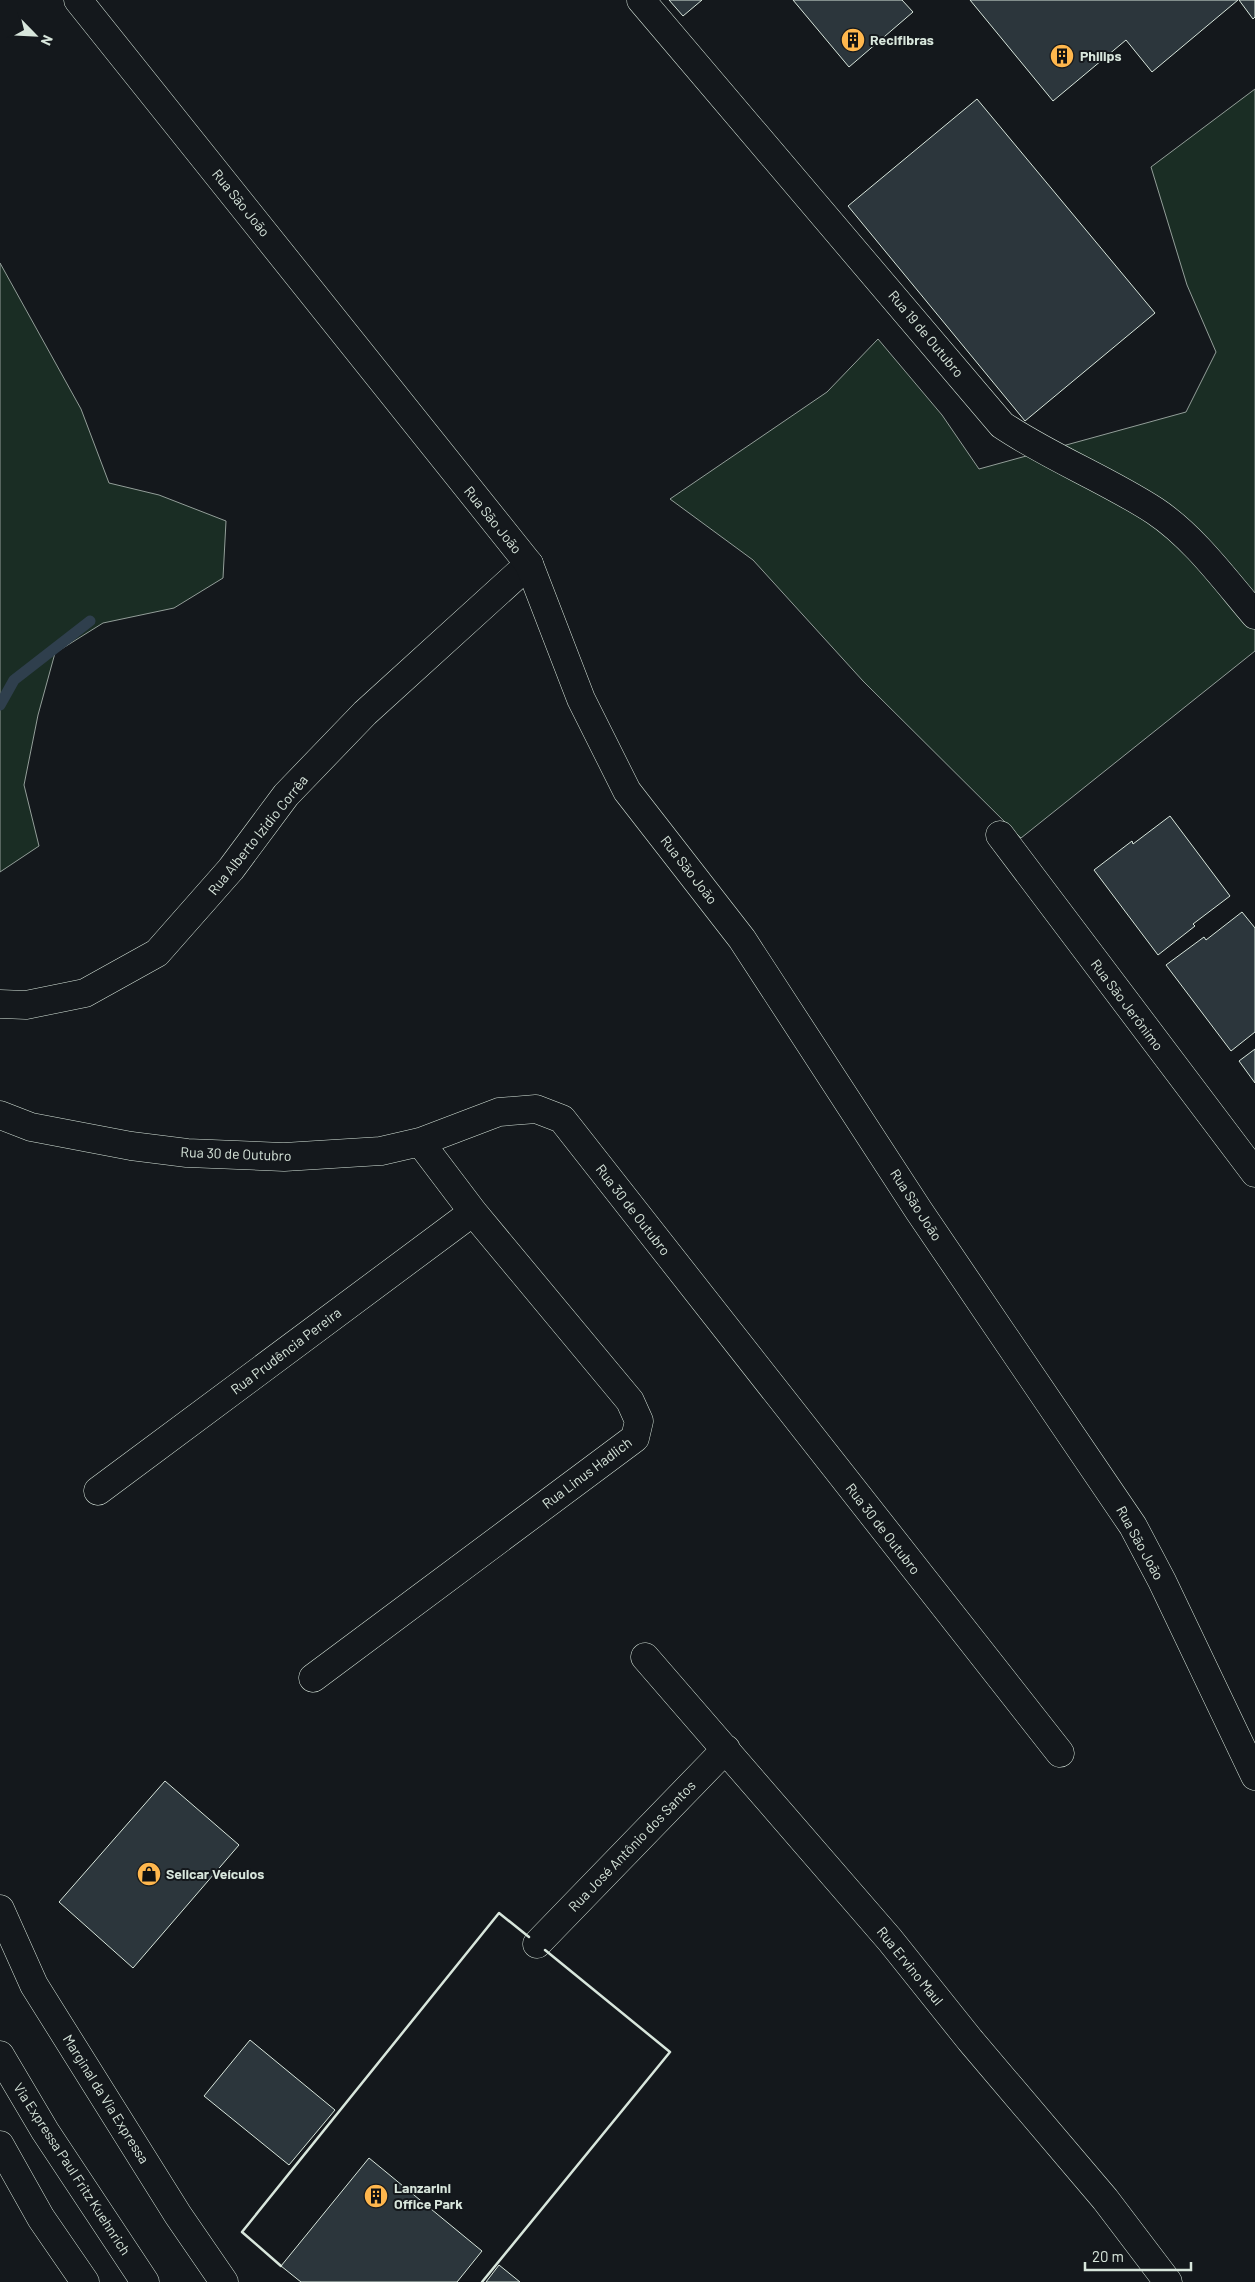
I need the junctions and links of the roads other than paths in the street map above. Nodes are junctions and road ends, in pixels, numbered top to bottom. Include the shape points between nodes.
1 (78, 0) edge
2 (641, 0) edge
3 (529, 564) junction
4 (1255, 616) edge
5 (1000, 835) dead end
6 (0, 1004) edge
7 (0, 1115) edge
8 (420, 1142) junction
9 (1255, 1173) edge
10 (473, 1212) junction
11 (98, 1491) dead end
12 (645, 1657) dead end
13 (313, 1678) dead end
14 (726, 1748) junction
15 (1060, 1753) dead end
16 (1255, 1776) edge
17 (0, 1909) edge
18 (537, 1944) dead end
19 (0, 2056) edge
20 (0, 2144) edge
21 (85, 2282) edge
22 (145, 2282) edge
23 (224, 2282) edge
24 (1168, 2282) edge

1 - 3 street, Rua São João
2 - 4 street, Rua 19 de Outubro via 1002,425 1034,447 1091,474 1156,512 1204,554
3 - 6 street, Rua Alberto Izidio Corrêa via 365,713 286,795 231,869 157,953 86,993 26,1005
3 - 16 street, Rua São João via 581,699 627,791 742,939 919,1210 1128,1518 1162,1581
5 - 9 street, Rua São Jerônimo
7 - 8 street, Rua 30 de Outubro via 31,1127 83,1138 187,1153 284,1158 381,1151
8 - 10 street, Rua Linus Hadlich
8 - 15 street, Rua 30 de Outubro via 499,1112 536,1109 562,1119
10 - 11 street, Rua Prudência Pereira
10 - 13 street, Rua Linus Hadlich via 630,1401 640,1421 635,1438
12 - 14 street, Rua Ervino Maul
14 - 18 street, Rua José Antônio dos Santos
14 - 24 street, Rua Ervino Maul via 1105,2198
17 - 23 street, Marginal da Via Expressa via 34,1985 178,2215
19 - 22 street, Via Expressa Paul Fritz Kuehnrich via 45,2131
20 - 21 street via 41,2218

